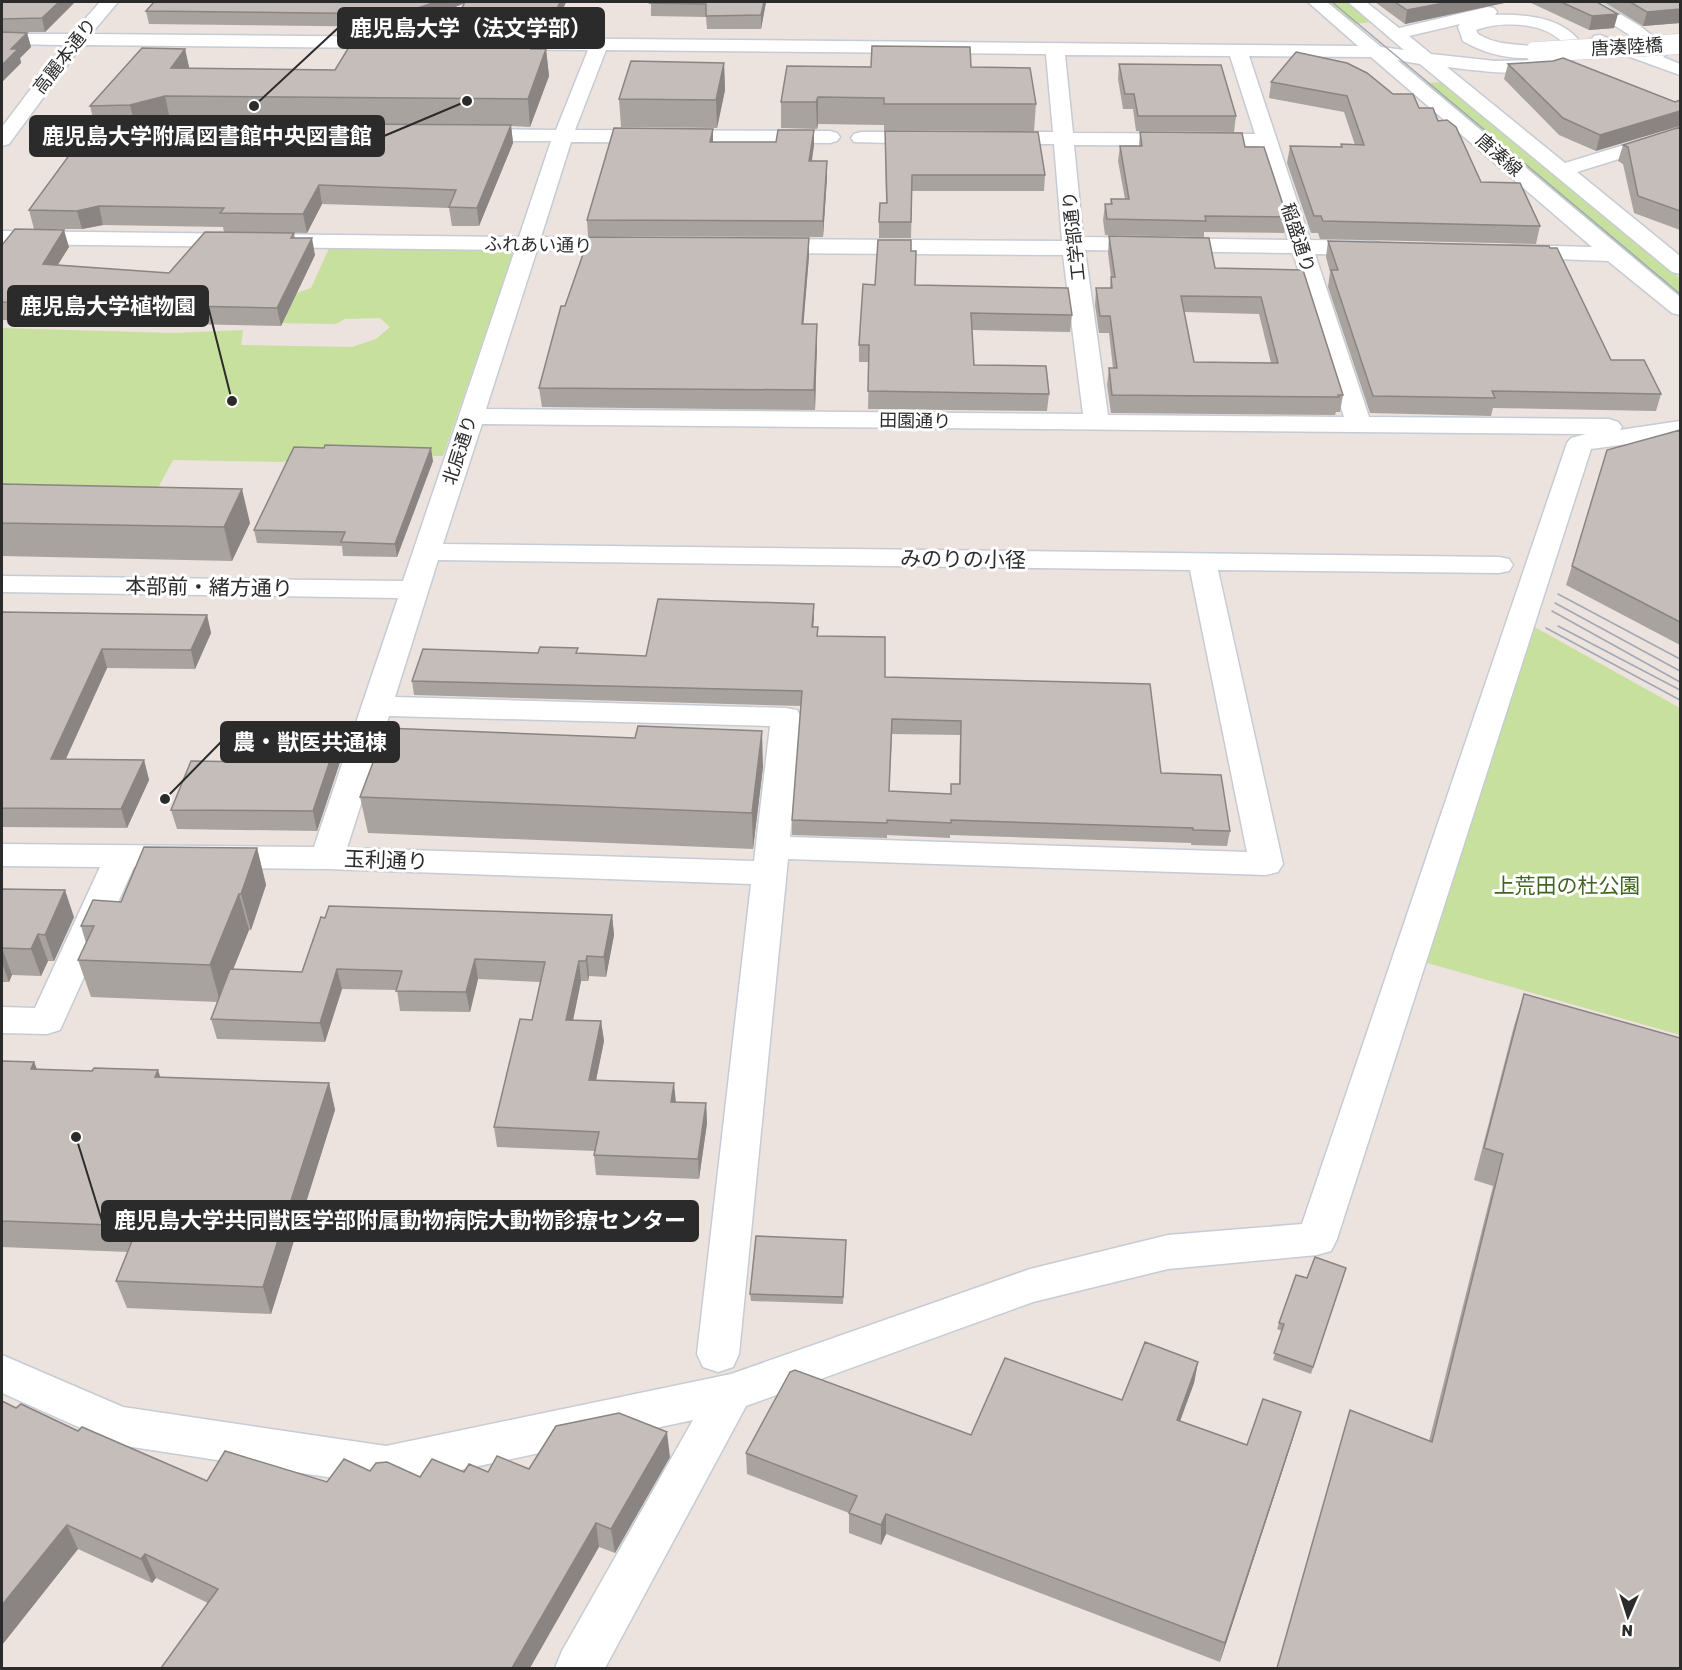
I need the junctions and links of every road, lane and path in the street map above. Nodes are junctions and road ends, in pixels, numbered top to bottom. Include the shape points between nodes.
1 (109, 2) edge
2 (1317, 2) edge
3 (1356, 2) edge
4 (1589, 2) edge
5 (1511, 4) edge
6 (1396, 34) junction
7 (2, 39) edge
8 (76, 41) junction
9 (1680, 44) edge
10 (599, 45) junction
11 (1055, 49) junction
12 (1238, 51) junction
13 (1377, 52) junction
14 (1426, 59) junction
15 (1680, 68) edge
16 (5, 132) edge
17 (1680, 134) edge
18 (444, 135) edge
19 (562, 136) junction
20 (945, 138) edge
21 (981, 138) edge
22 (1065, 139) junction
23 (1266, 140) junction
24 (1563, 170) junction
25 (28, 218) dead end
26 (8, 237) edge
27 (527, 245) junction
28 (1073, 245) junction
29 (658, 246) edge
30 (741, 246) edge
31 (1301, 247) junction
32 (1397, 249) edge
33 (1670, 250) edge
34 (1492, 251) edge
35 (1614, 254) junction
36 (1680, 267) edge
37 (1680, 308) edge
38 (471, 416) junction
39 (1097, 423) junction
40 (1359, 424) junction
41 (1680, 429) edge
42 (1624, 437) junction
43 (428, 552) junction
44 (1202, 562) junction
45 (1499, 565) dead end
46 (2, 584) edge
47 (416, 590) junction
48 (378, 706) junction
49 (2, 855) edge
50 (122, 856) junction
51 (327, 858) junction
52 (771, 860) junction
53 (2, 1020) edge
54 (2, 1373) edge
55 (724, 1374) junction
56 (579, 1668) edge

1 - 8 street, 高麗本通り
2 - 13 street, 唐湊線
3 - 6 street, 唐湊線
4 - 15 street via 1634,30
5 - 6 street
5 - 15 street
6 - 14 street, 唐湊線
7 - 8 street
8 - 10 street
8 - 16 street, 高麗本通り
9 - 14 street, 唐湊陸橋, bridge via 1535,52 1508,51 1484,46 1469,37 1467,27 1487,20 1518,20 1558,31 1575,47 1569,57 1558,62 1535,65
10 - 11 street
10 - 19 street, 北辰通り
11 - 12 street
11 - 22 street, 工学部通り
12 - 13 street
12 - 23 street, 稲盛通り
13 - 14 street
13 - 35 street, 唐湊線
14 - 24 street, 唐湊線
17 - 24 street
18 - 19 street
19 - 20 street via 830,137 840,143 861,138
19 - 27 street, 北辰通り
21 - 22 street
22 - 23 street
22 - 28 street, 工学部通り
23 - 31 street, 稲盛通り
24 - 33 street, 唐湊線
25 - 26 street
26 - 27 street, ふれあい通り
27 - 29 street, ふれあい通り
27 - 38 street, 北辰通り
28 - 30 street
28 - 31 street
28 - 39 street, 工学部通り
31 - 32 street
31 - 40 street, 稲盛通り
33 - 36 street, 唐湊線
34 - 35 street
35 - 37 street, 唐湊線
38 - 39 street, 田園通り
38 - 43 street, 北辰通り
39 - 40 street, 田園通り
40 - 42 street, 田園通り via 1615,427
41 - 42 street
42 - 55 street via 1581,443 1317,1239 1168,1252 1030,1286
43 - 44 street, みのりの小径
43 - 47 street, 北辰通り
44 - 45 street, みのりの小径
44 - 52 street, 玉利通り via 1266,864
46 - 47 street, 本部前・緒方通り
47 - 48 street, 北辰通り
48 - 51 street, 北辰通り
48 - 52 street via 786,717
49 - 50 street, 玉利通り
50 - 51 street, 玉利通り
50 - 53 street via 47,1021
51 - 52 street, 玉利通り
52 - 55 street
54 - 55 street via 119,1426 386,1466
55 - 56 street

